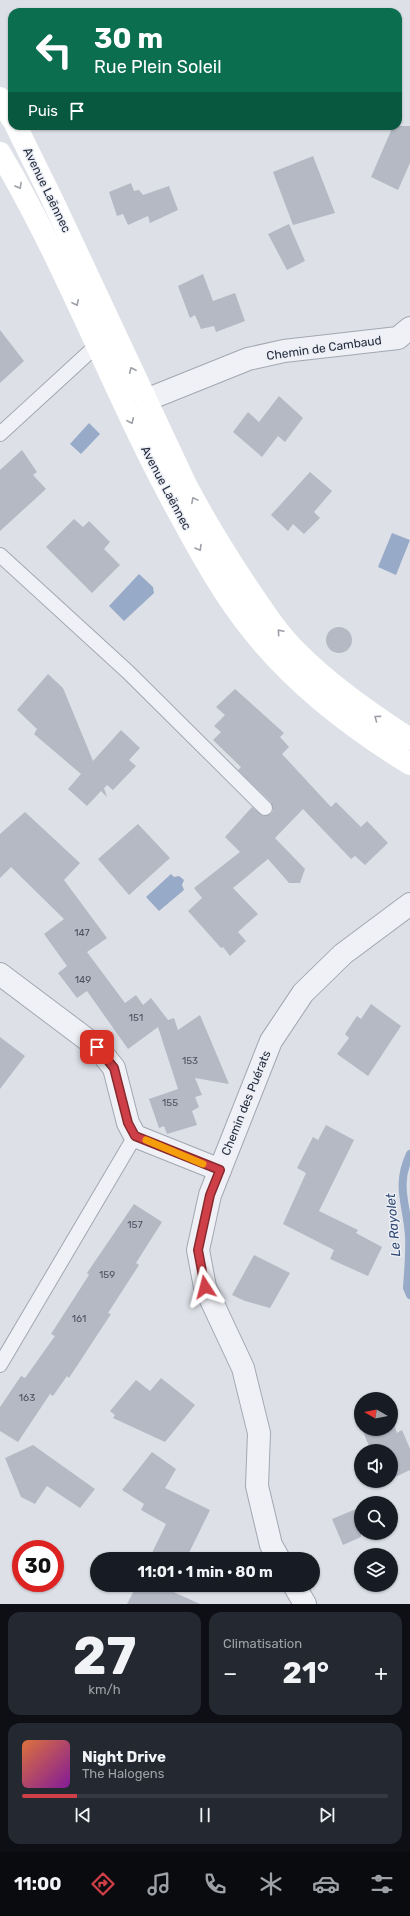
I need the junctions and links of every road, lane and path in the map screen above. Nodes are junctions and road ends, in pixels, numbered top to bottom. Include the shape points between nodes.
1 (0, 98) edge
2 (8, 112) edge
3 (18, 130) edge
4 (0, 153) edge
5 (410, 328) edge
6 (96, 346) junction
7 (146, 400) junction
8 (0, 434) edge
9 (0, 554) edge
10 (410, 740) edge
11 (410, 764) edge
12 (265, 808) dead end
13 (410, 904) edge
14 (0, 974) edge
15 (135, 1136) junction
16 (220, 1170) junction
17 (0, 1365) edge
18 (275, 1552) edge
19 (298, 1592) edge
20 (305, 1604) edge

1 - 2 main road
7 -> 3 main road, Avenue Laënnec
4 -> 6 main road, Avenue Laënnec via 32,210
5 - 7 street, Chemin de Cambaud via 398,338 284,351 248,359
6 - 8 lane
6 -> 11 main road, Avenue Laënnec via 142,444 189,533 254,634 289,672 324,703 372,741
10 -> 7 main road, Avenue Laënnec via 378,719 299,654 267,616 210,531
9 - 12 lane via 128,672
13 - 16 street, Chemin des Puérats via 343,954 303,992 271,1041
14 - 15 street via 97,1047 114,1068 128,1123
15 - 16 street
15 - 17 lane
16 - 18 street, Chemin des Puérats via 210,1195 198,1250 205,1287 243,1368 259,1433 257,1486 271,1545
19 - 20 street

